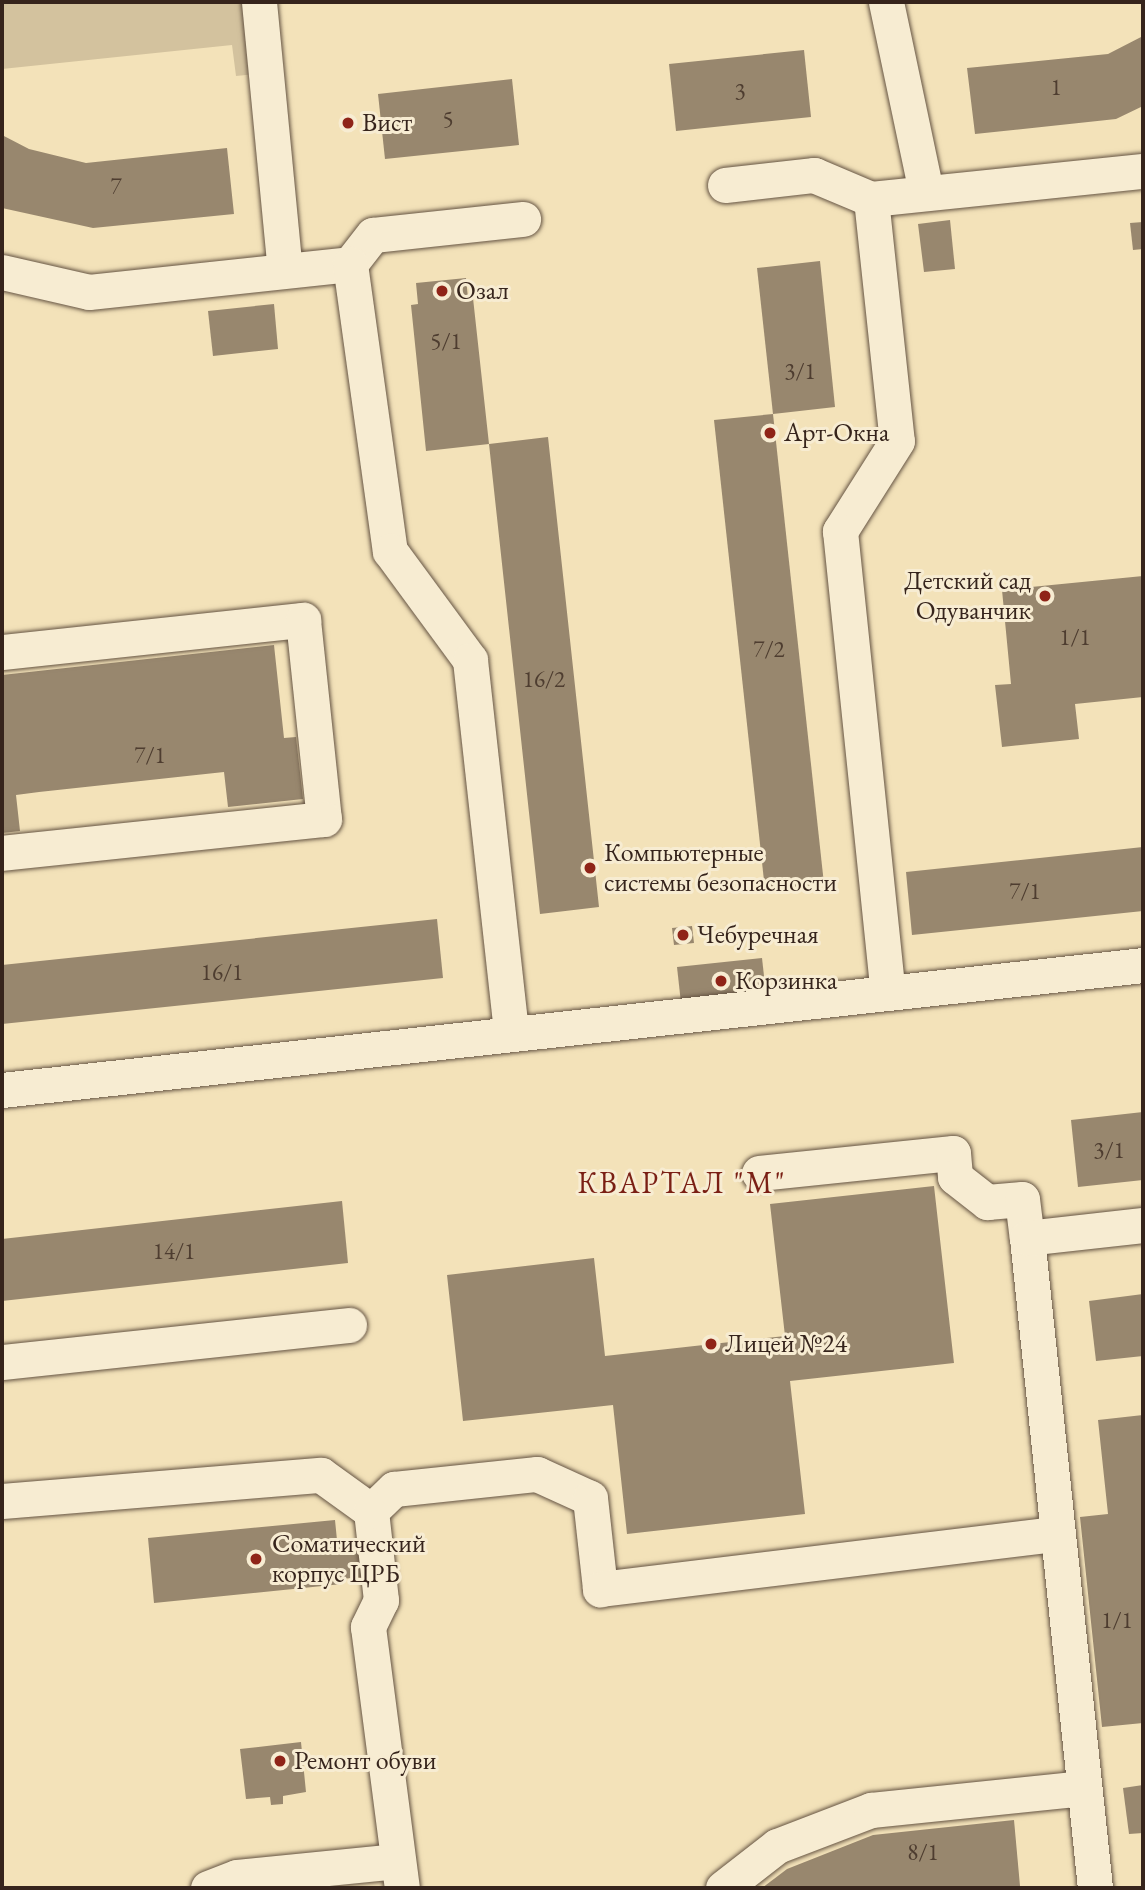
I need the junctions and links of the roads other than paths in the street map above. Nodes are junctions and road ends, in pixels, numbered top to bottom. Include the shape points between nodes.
1 (259, 2) edge
2 (886, 2) edge
3 (1143, 171) edge
4 (725, 185) dead end
5 (926, 192) junction
6 (871, 199) junction
7 (523, 219) dead end
8 (350, 264) junction
9 (285, 270) junction
10 (2, 272) edge
11 (2, 652) edge
12 (2, 853) edge
13 (1143, 965) edge
14 (888, 993) junction
15 (512, 1033) junction
16 (2, 1090) edge
17 (758, 1173) dead end
18 (1143, 1225) edge
19 (1027, 1238) junction
20 (349, 1325) dead end
21 (2, 1363) edge
22 (2, 1501) edge
23 (372, 1511) junction
24 (1057, 1534) junction
25 (1084, 1784) junction
26 (400, 1875) edge
27 (208, 1888) edge
28 (723, 1888) edge
29 (1095, 1888) edge

1 - 9 lane
2 - 5 lane
3 - 5 lane
4 - 6 lane via 814,175
5 - 6 lane
6 - 14 lane via 897,441 840,531
7 - 8 lane via 373,235
8 - 9 lane
8 - 15 lane via 390,551 470,660
9 - 10 lane via 89,292
11 - 12 lane via 303,620 324,819
13 - 14 lane
14 - 15 lane
15 - 16 lane
17 - 19 lane via 953,1153 955,1177 987,1202 1023,1199
18 - 19 lane
19 - 24 lane
20 - 21 lane
22 - 23 lane via 321,1475
23 - 24 lane via 394,1489 537,1474 590,1498 600,1589
23 - 26 lane via 381,1600 368,1627
24 - 25 lane
25 - 28 lane via 1084,1788 871,1810 777,1846
25 - 29 lane
26 - 27 lane via 237,1877

